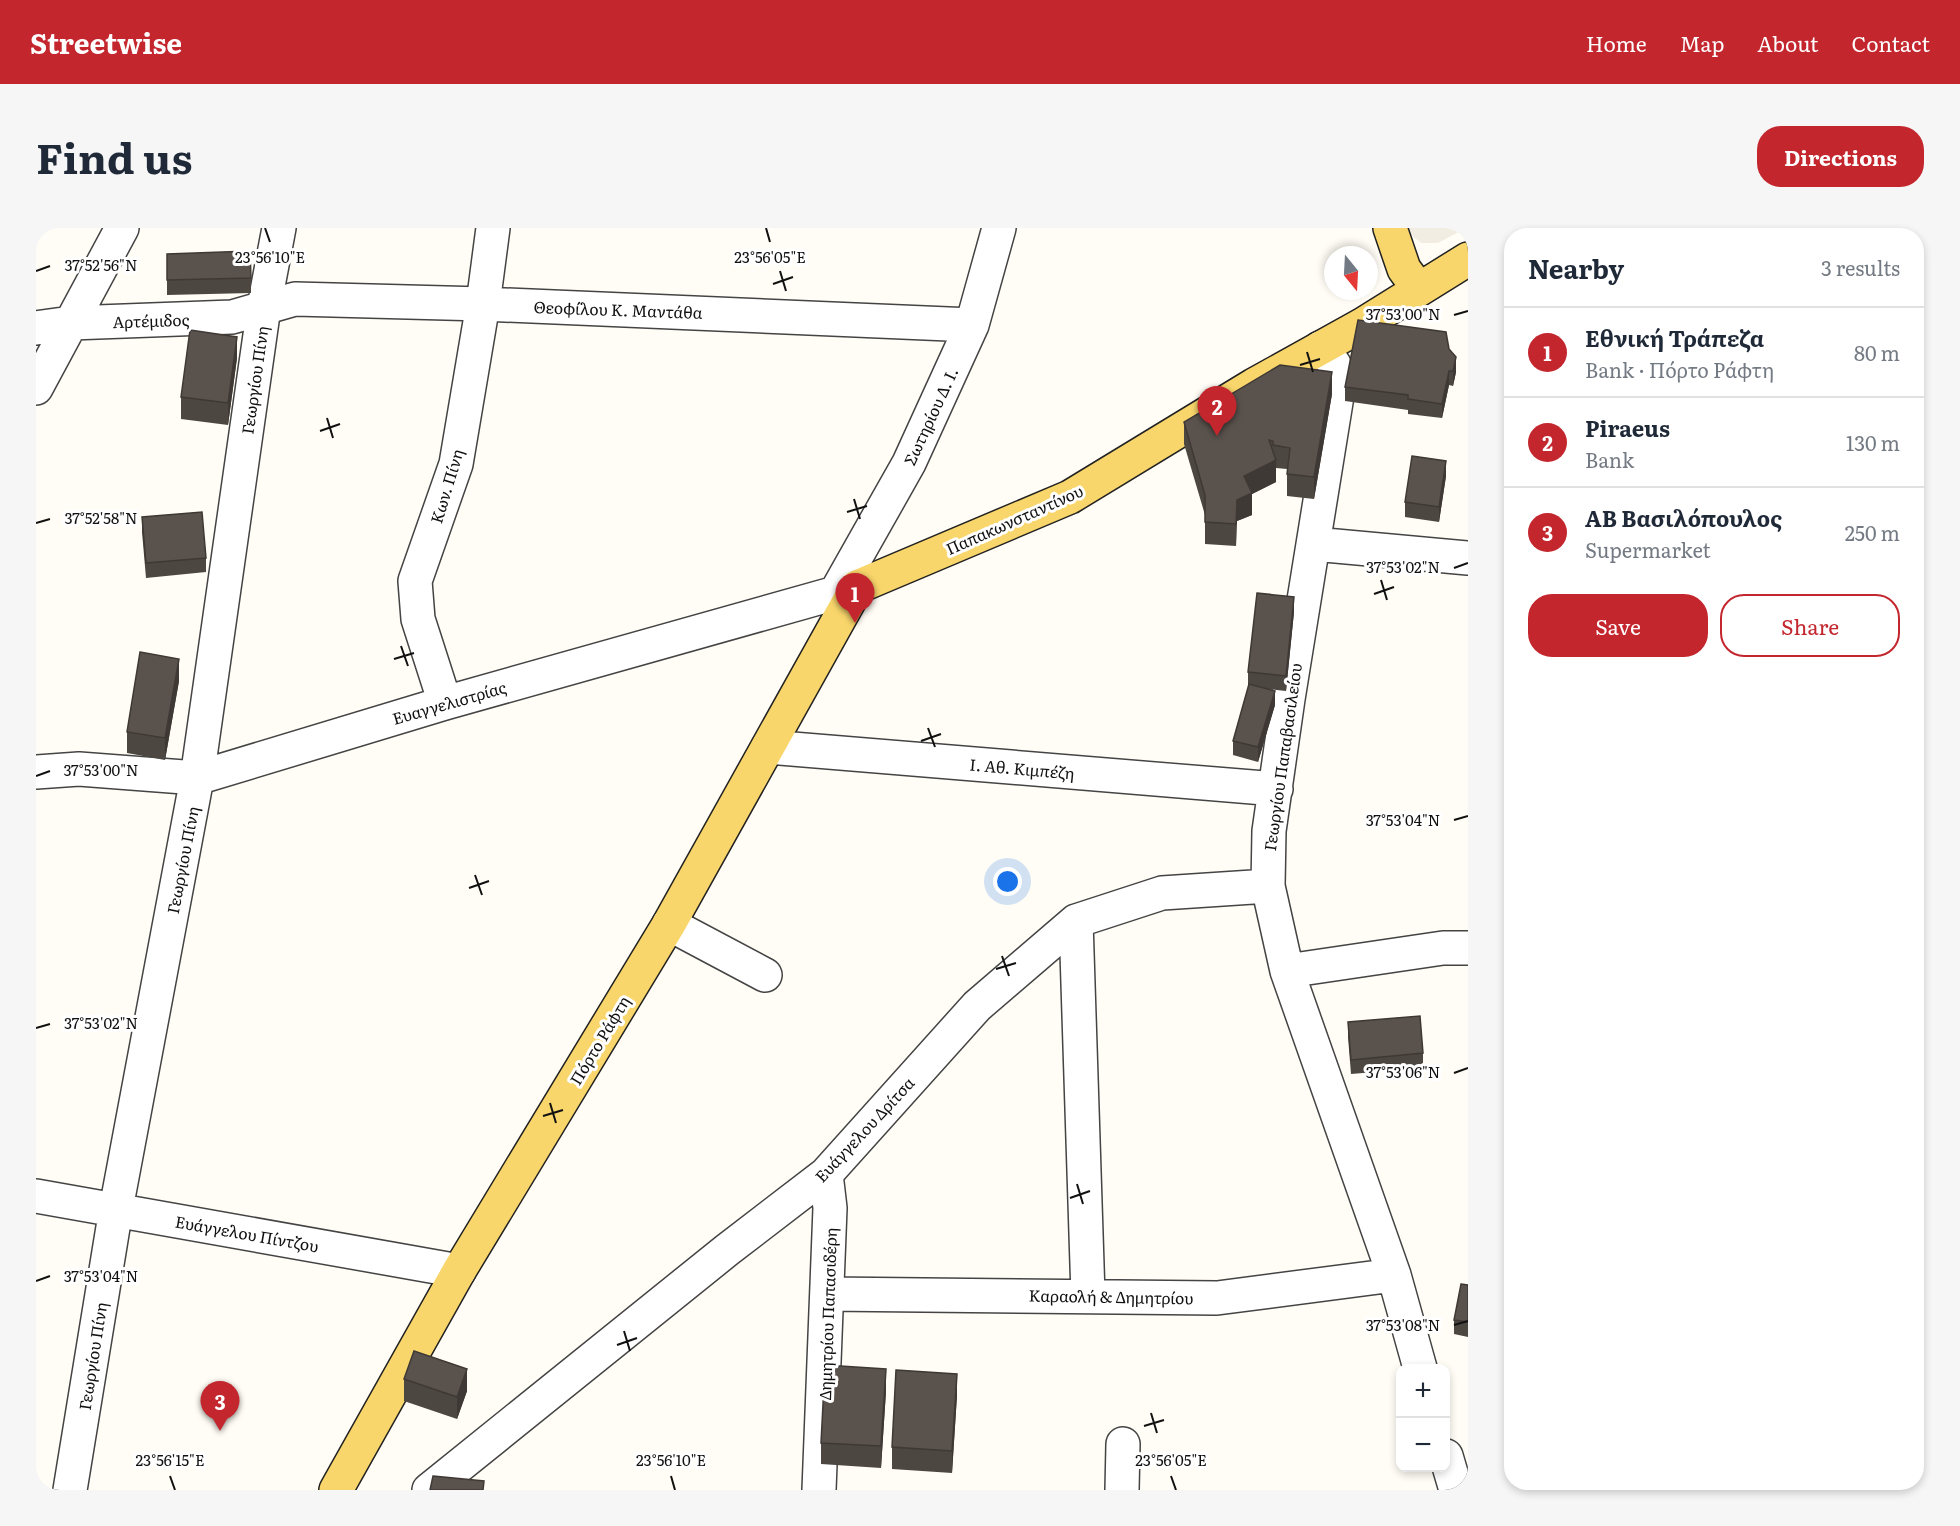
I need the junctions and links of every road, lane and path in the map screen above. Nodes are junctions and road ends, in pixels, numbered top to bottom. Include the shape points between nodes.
1 (122, 228) edge
2 (279, 228) edge
3 (493, 228) edge
4 (999, 228) edge
5 (1389, 228) edge
6 (1468, 259) edge
7 (1418, 288) junction
8 (483, 304) junction
9 (264, 307) junction
10 (71, 323) junction
11 (972, 325) junction
12 (36, 328) edge
13 (1320, 348) junction
14 (36, 388) edge
15 (1314, 544) junction
16 (1468, 558) edge
17 (846, 590) junction
18 (445, 703) junction
19 (768, 747) junction
20 (36, 772) edge
21 (197, 778) junction
22 (1276, 789) junction
23 (1268, 886) junction
24 (1076, 921) junction
25 (669, 924) junction
26 (1468, 948) edge
27 (1287, 971) junction
28 (765, 975) dead end
29 (826, 1174) junction
30 (36, 1196) edge
31 (117, 1209) junction
32 (459, 1271) junction
33 (1394, 1275) junction
34 (827, 1294) junction
35 (1088, 1296) junction
36 (1419, 1364) edge
37 (1124, 1444) dead end
38 (1468, 1457) edge
39 (1450, 1470) edge
40 (342, 1489) edge
41 (70, 1490) edge
42 (429, 1490) edge
43 (819, 1490) edge
44 (1122, 1490) edge
45 (1456, 1490) edge

1 - 10 street
2 - 9 street, Γεωργίου Πίνη
3 - 8 street, Κων. Πίνη
4 - 11 street, Σωτηρίου Δ. Ι.
5 - 7 main road via 1404,268
6 - 7 main road, Παπακωνσταντίνου
7 - 13 main road, Παπακωνσταντίνου
8 - 9 street, Θεοφίλου Κ. Μαντάθα via 295,299
8 - 11 street, Θεοφίλου Κ. Μαντάθα
8 - 18 street, Κων. Πίνη via 456,464 415,581 418,619
9 - 10 street, Αρτέμιδος via 232,317
9 - 21 street, Γεωργίου Πίνη
10 - 12 street, Αρτέμιδος
10 - 14 street
11 - 17 street, Σωτηρίου Δ. Ι.
13 - 15 street, Γεωργίου Παπαβασιλείου via 1338,370
13 - 17 main road, Παπακωνσταντίνου via 1070,496
15 - 16 street
15 - 22 street, Γεωργίου Παπαβασιλείου
17 - 18 street, Ευαγγελιστρίας
17 - 19 main road, Πόρτο Ράφτη
18 - 21 street, Ευαγγελιστρίας
19 - 22 street, Ι. Αθ. Κιμπέζη
19 - 25 main road, Πόρτο Ράφτη
20 - 21 street, Ευαγγελιστρίας via 79,769
21 - 31 street, Γεωργίου Πίνη
22 - 23 street, Γεωργίου Παπαβασιλείου via 1269,831
23 - 24 street, Ευάγγελου Δρίτσα via 1162,893
23 - 27 street, Γεωργίου Παπαβασιλείου
24 - 29 street, Ευάγγελου Δρίτσα via 976,1006
24 - 35 street
25 - 28 street
25 - 32 main road, Πόρτο Ράφτη
26 - 27 street via 1443,948
27 - 33 street, Γεωργίου Παπαβασιλείου
29 - 34 street, Δημητρίου Παπασιδέρη via 830,1208
29 - 42 street, Ευάγγελου Δρίτσα
30 - 31 street, Ευάγγελου Πίντζου
31 - 32 street, Ευάγγελου Πίντζου
31 - 41 street, Γεωργίου Πίνη
32 - 40 main road, Πόρτο Ράφτη
33 - 35 street, Καραολή & Δημητρίου via 1217,1298
33 - 36 street, Γεωργίου Παπαβασιλείου
34 - 35 street, Καραολή & Δημητρίου
34 - 43 street, Δημητρίου Παπασιδέρη
37 - 44 street
38 - 45 street
39 - 45 street

